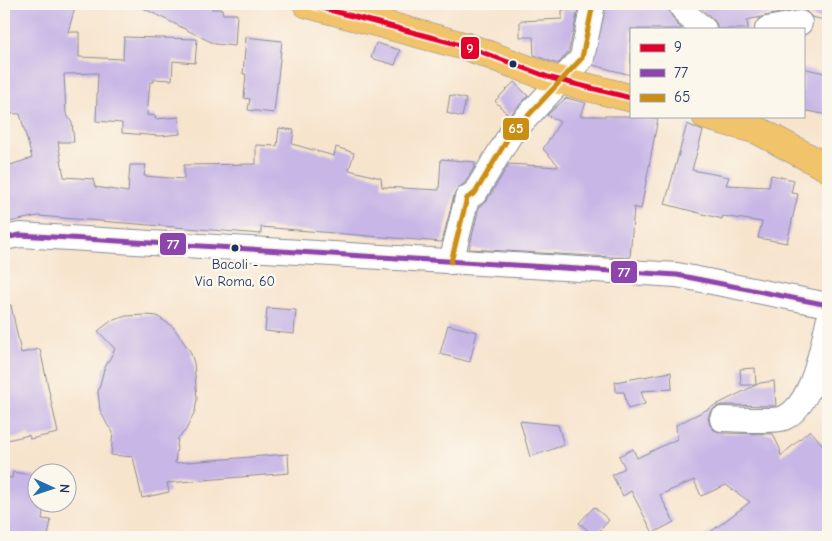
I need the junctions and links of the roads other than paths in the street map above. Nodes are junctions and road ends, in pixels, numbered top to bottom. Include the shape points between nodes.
1 (307, 4) edge
2 (593, 4) edge
3 (680, 4) edge
4 (800, 23) dead end
5 (703, 28) edge
6 (772, 28) edge
7 (560, 80) junction
8 (630, 98) edge
9 (720, 118) edge
10 (741, 121) edge
11 (828, 168) edge
12 (4, 238) edge
13 (452, 262) junction
14 (828, 304) edge
15 (828, 322) edge
16 (722, 419) dead end

1 - 7 main road via 468,47
2 - 7 street via 582,58
3 - 5 street
4 - 6 street
7 - 8 main road
7 - 13 street via 510,135 476,193 466,198
9 - 10 main road
10 - 11 main road
12 - 13 street via 20,235
13 - 14 street via 677,275
15 - 16 street via 815,374 796,409 783,419

